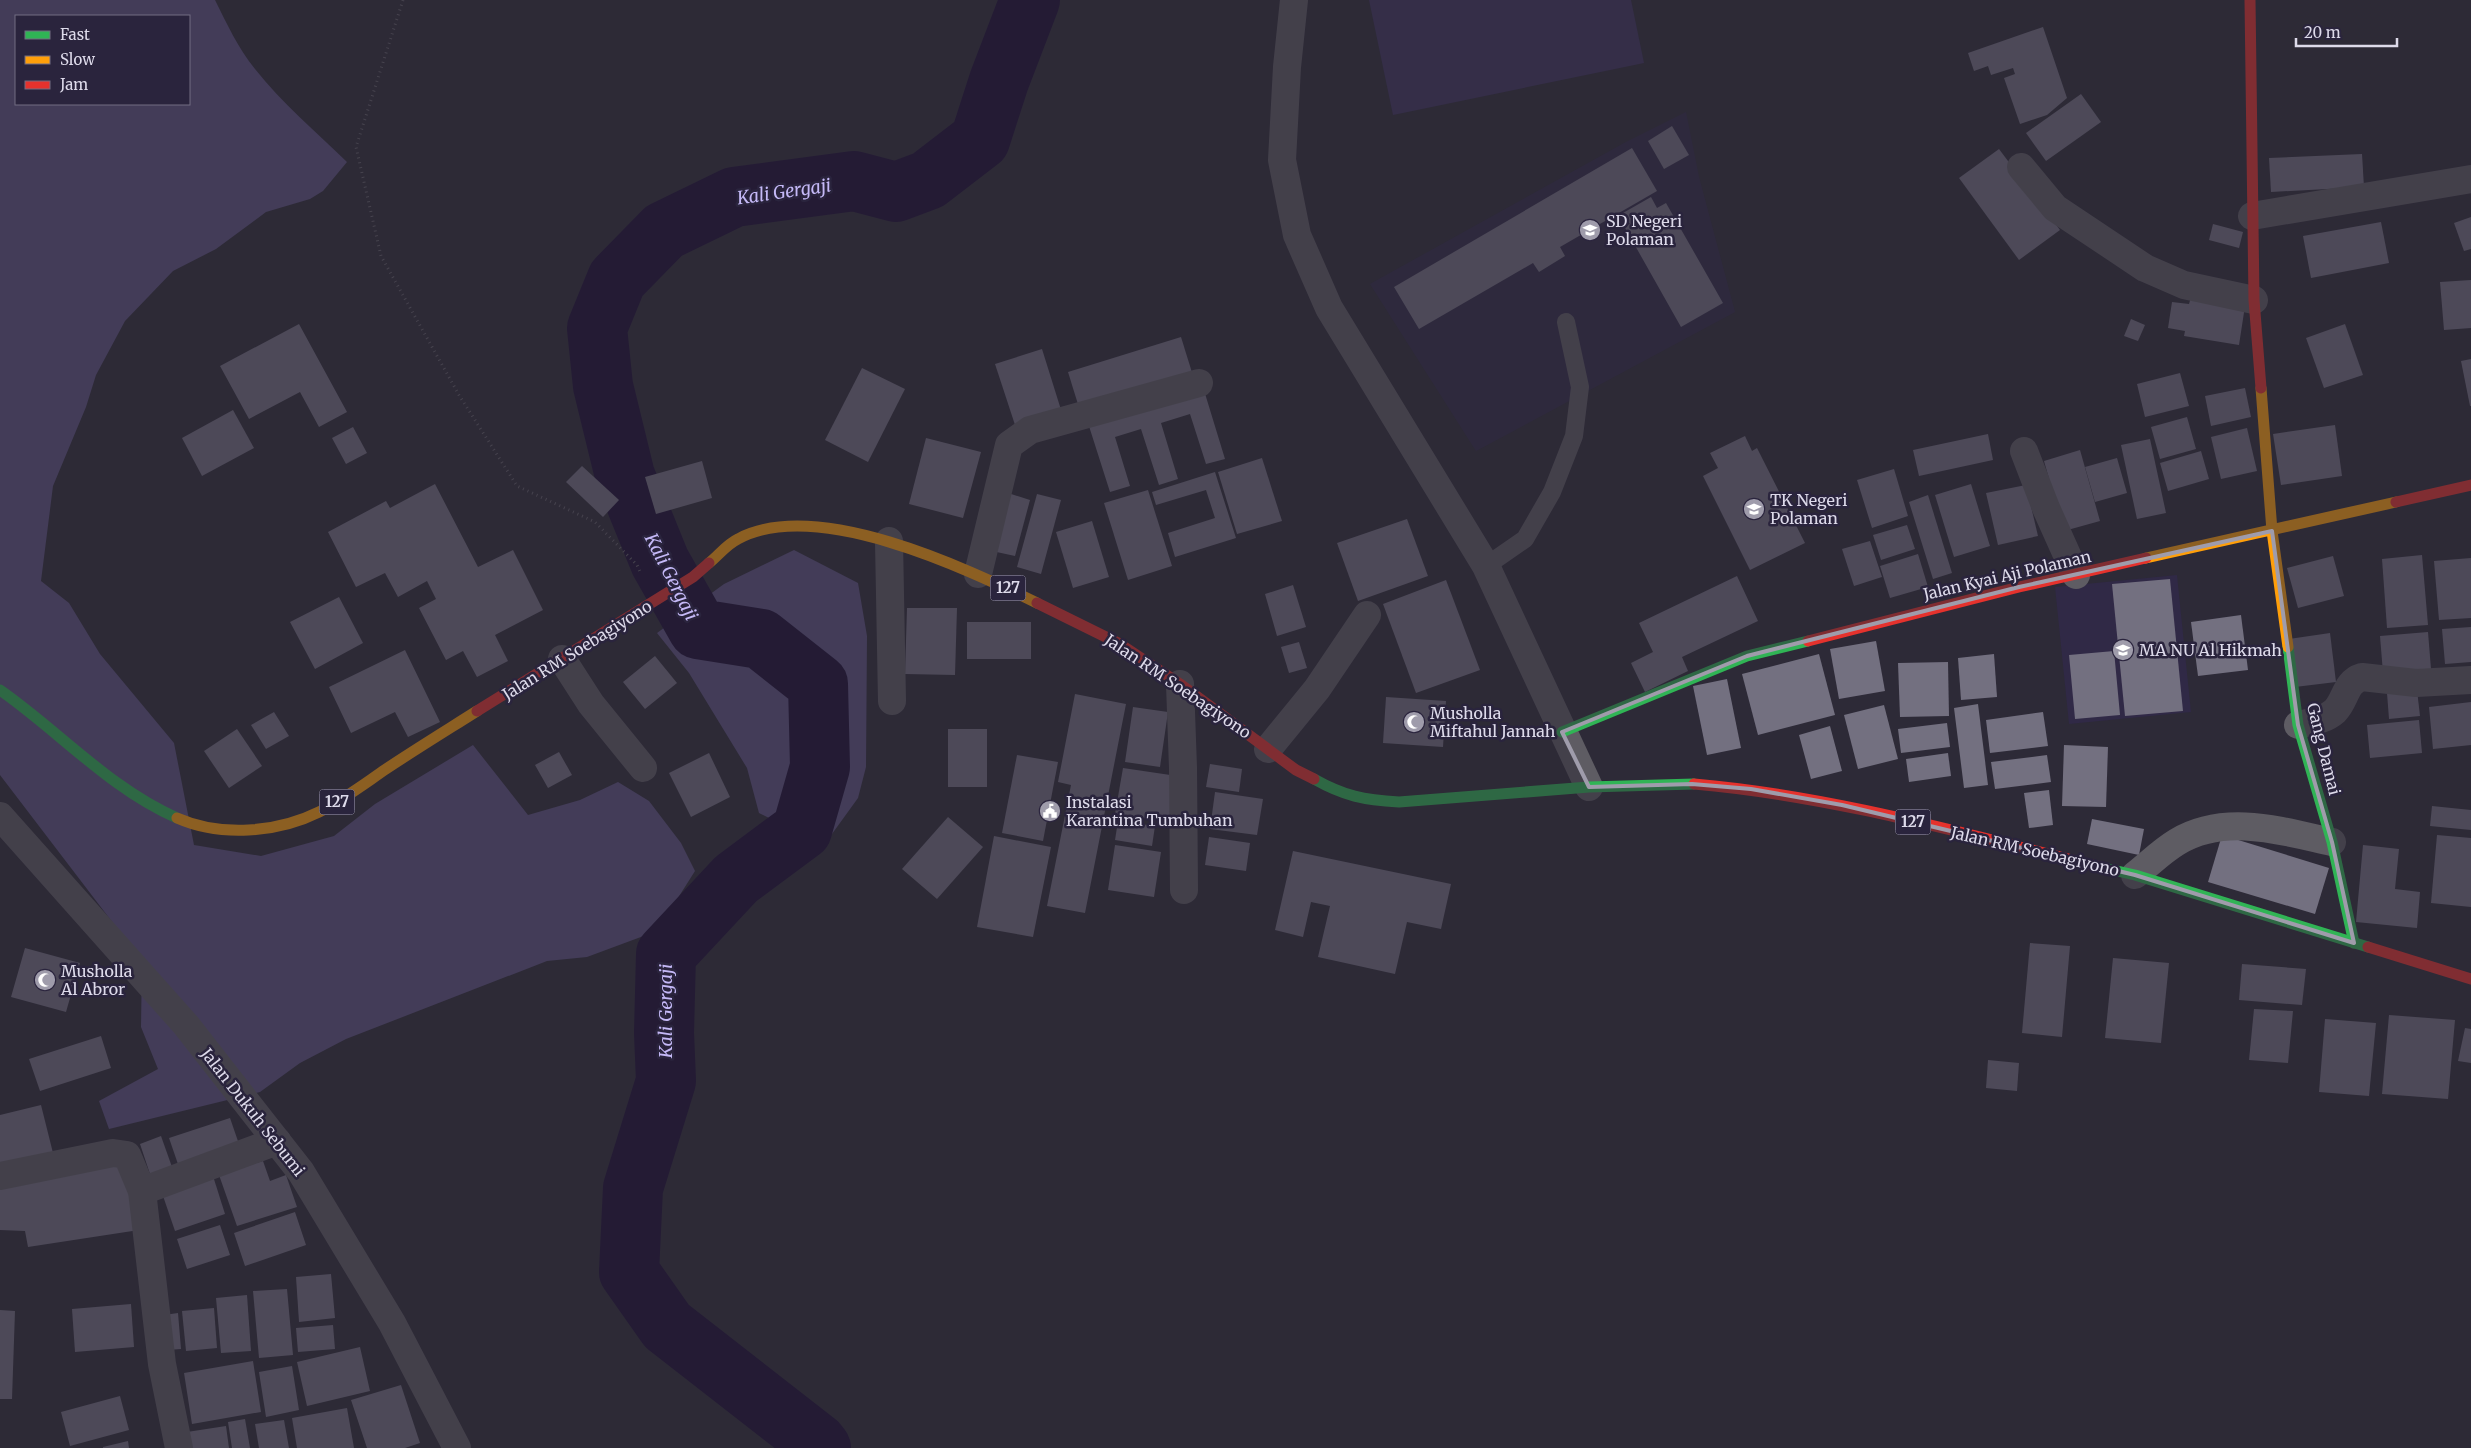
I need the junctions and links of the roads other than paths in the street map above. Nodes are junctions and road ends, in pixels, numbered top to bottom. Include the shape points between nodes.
1 (1294, 0) edge
2 (2250, 0) edge
3 (2021, 167) dead end
4 (2471, 179) edge
5 (2252, 216) junction
6 (2254, 300) junction
7 (1566, 322) dead end
8 (1199, 383) dead end
9 (2024, 451) dead end
10 (2471, 485) edge
11 (2272, 531) junction
12 (889, 541) junction
13 (1486, 566) junction
14 (978, 574) junction
15 (2076, 575) junction
16 (1367, 615) dead end
17 (562, 660) junction
18 (2471, 680) edge
19 (1180, 684) junction
20 (0, 690) edge
21 (892, 701) dead end
22 (2298, 725) junction
23 (1562, 732) junction
24 (1268, 749) junction
25 (643, 768) dead end
26 (1589, 787) junction
27 (0, 816) edge
28 (2332, 842) junction
29 (2135, 875) junction
30 (1184, 890) dead end
31 (2354, 943) junction
32 (2471, 978) edge
33 (277, 1141) junction
34 (0, 1176) edge
35 (142, 1191) junction
36 (451, 1447) edge
37 (179, 1448) edge

1 - 13 street via 1282,160 1297,235 1328,308
2 - 5 main road, Gang Damai
3 - 6 street via 2055,208 2145,268 2184,286
4 - 5 street
5 - 6 main road, Gang Damai
6 - 11 main road, Gang Damai
7 - 13 lane via 1580,387 1574,436 1552,492 1524,539
8 - 14 street via 1030,430 1019,436 1008,446
9 - 15 street
10 - 11 main road, Jalan Kyai Aji Polaman
11 - 15 main road, Jalan Kyai Aji Polaman
11 - 22 main road, Gang Damai
12 - 14 main road, Jalan RM Soebagiyono / 127
12 - 17 main road, Jalan RM Soebagiyono / 127 via 845,531 778,528 737,539 693,576
12 - 21 street
13 - 23 street
14 - 19 main road, Jalan RM Soebagiyono / 127 via 1120,644
15 - 23 main road, Jalan Kyai Aji Polaman via 1747,656
16 - 24 street via 1317,689
17 - 20 main road, Jalan RM Soebagiyono / 127 via 329,807 287,824 247,830 214,828 182,820 151,805 115,783 27,707
17 - 25 street via 591,704
18 - 22 street via 2416,683 2362,677 2349,686 2337,709 2329,716
19 - 24 main road, Jalan RM Soebagiyono / 127
19 - 30 street
22 - 28 main road, Gang Damai
23 - 26 street
24 - 26 main road, Jalan RM Soebagiyono / 127 via 1296,770 1339,793 1378,801
26 - 29 main road, Jalan RM Soebagiyono / 127 via 1692,784 1751,789 1842,805
27 - 33 street, Jalan Dukuh Sebumi via 186,1025
28 - 29 street via 2235,825 2206,830 2178,841
28 - 31 main road, Gang Damai
29 - 31 main road, Jalan RM Soebagiyono / 127
31 - 32 main road, Jalan RM Soebagiyono / 127
33 - 35 street
33 - 36 street, Jalan Dukuh Sebumi via 301,1172 392,1324
34 - 35 street via 118,1153 129,1158
35 - 37 street via 162,1364

